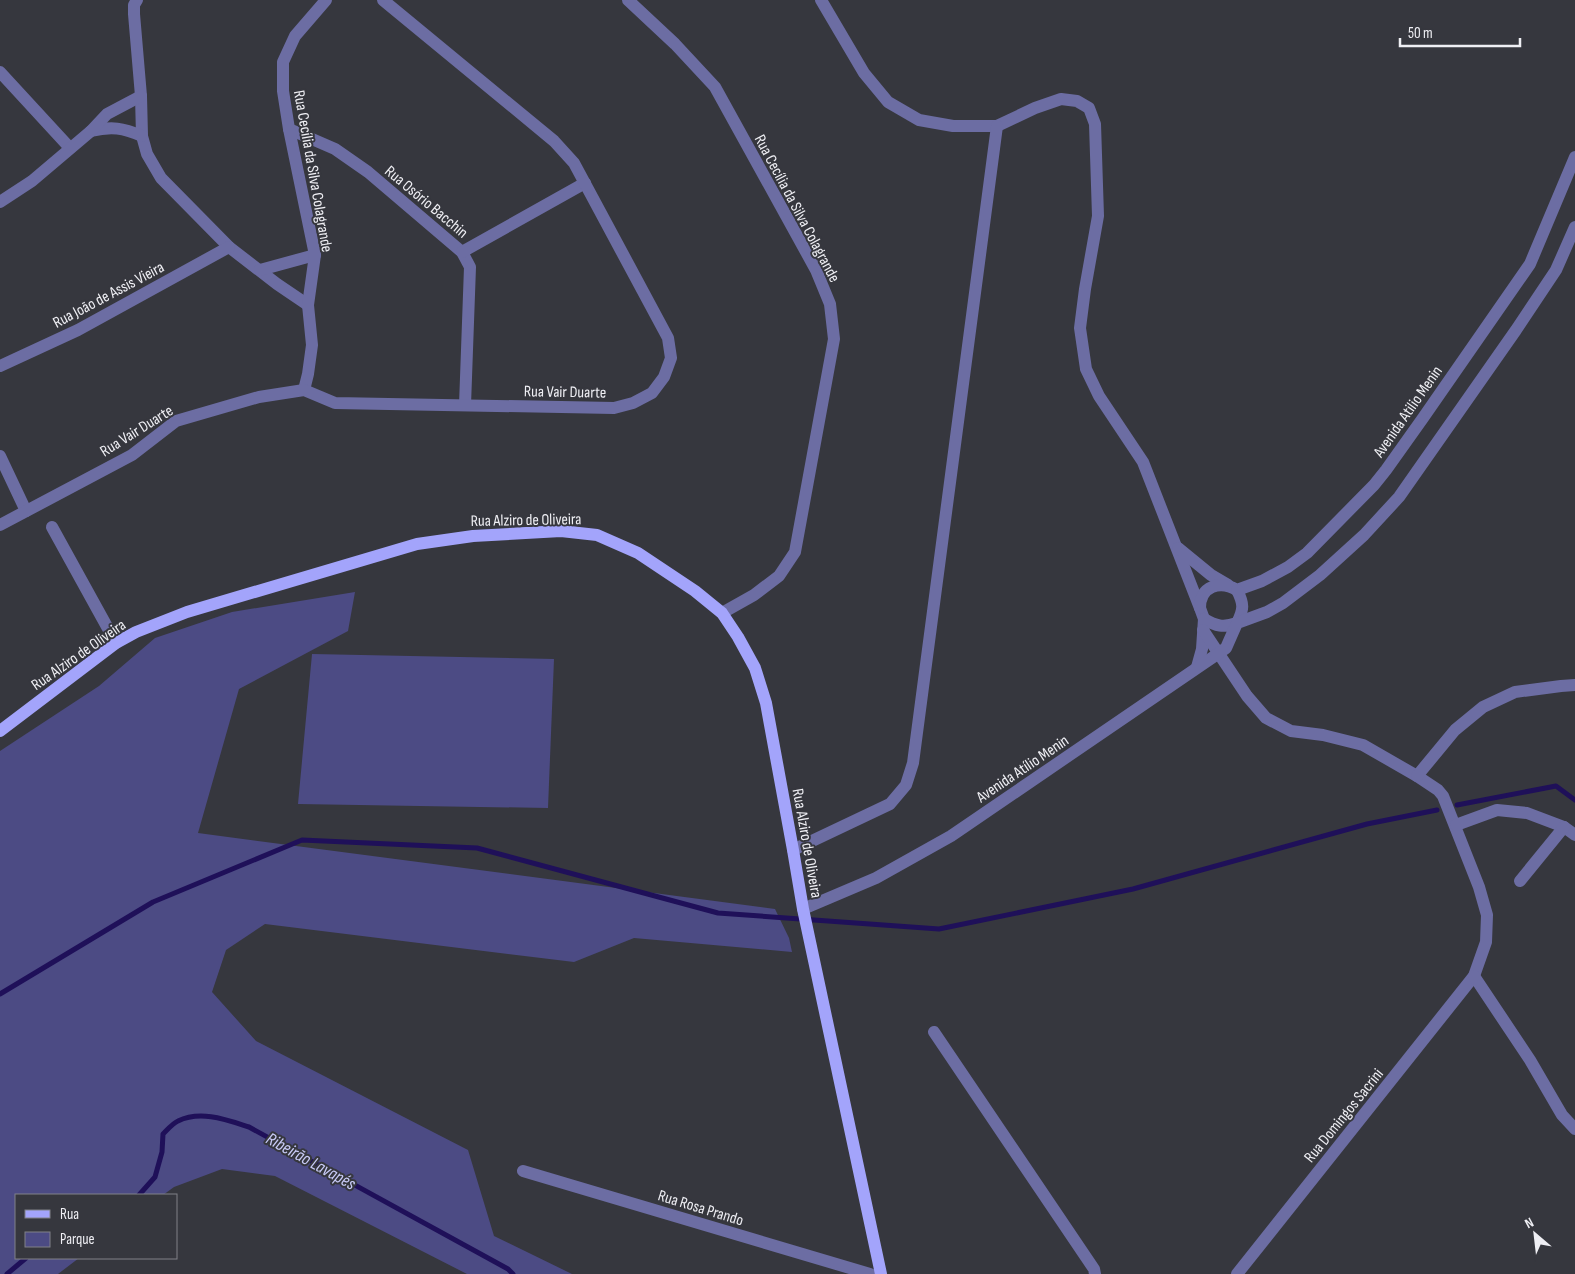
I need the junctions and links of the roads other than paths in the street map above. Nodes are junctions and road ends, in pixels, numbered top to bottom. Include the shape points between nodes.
1 (137, 0) edge
2 (326, 0) edge
3 (382, 0) edge
4 (628, 0) edge
5 (822, 0) edge
6 (0, 72) edge
7 (141, 96) junction
8 (997, 126) junction
9 (289, 129) junction
10 (90, 131) junction
11 (142, 136) junction
12 (70, 148) junction
13 (1575, 157) edge
14 (585, 183) junction
15 (0, 202) edge
16 (1575, 227) edge
17 (229, 247) junction
18 (462, 252) junction
19 (315, 255) junction
20 (260, 270) junction
21 (308, 305) junction
22 (0, 366) edge
23 (304, 390) junction
24 (465, 405) junction
25 (0, 456) edge
26 (26, 511) junction
27 (0, 525) edge
28 (52, 527) dead end
29 (1174, 545) junction
30 (1233, 587) junction
31 (722, 613) junction
32 (1202, 619) junction
33 (1237, 623) junction
34 (116, 643) junction
35 (1219, 653) junction
36 (1197, 667) junction
37 (1575, 685) edge
38 (0, 731) edge
39 (1417, 776) junction
40 (1456, 825) junction
41 (1564, 827) junction
42 (1575, 835) edge
43 (794, 850) junction
44 (1520, 881) dead end
45 (804, 912) junction
46 (1474, 976) junction
47 (934, 1032) dead end
48 (1575, 1129) edge
49 (523, 1171) dead end
50 (870, 1274) edge
51 (881, 1274) edge
52 (1095, 1274) edge
53 (1237, 1274) edge

1 - 7 street via 134,14
2 - 9 street, Rua Cecília da Silva Colagrande via 295,36 283,62 283,91
3 - 14 street, Rua Vair Duarte via 554,141 574,162
4 - 31 street, Rua Cecília da Silva Colagrande via 716,87 816,270 830,304 834,339 795,552 780,576 754,596
5 - 8 street via 864,72 888,102 919,120 953,126
6 - 12 street
7 - 10 street via 107,114
7 - 11 street
8 - 29 street, Rua Domingos Sacrini via 1061,99 1076,101 1088,108 1095,124 1098,216 1080,328 1086,369 1099,396 1143,462
8 - 43 street via 913,763 906,785 890,804
9 - 18 street, Rua Osório Bacchin via 335,149 368,172
9 - 19 street, Rua Cecília da Silva Colagrande
10 - 11 street via 112,127
10 - 12 street
11 - 17 street via 147,154 161,178
12 - 15 street via 32,181
13 - 30 street, Avenida Atilio Menin via 1530,264 1386,470 1307,553 1262,581
14 - 18 street
14 - 24 street, Rua Vair Duarte via 668,338 670,358 664,377 652,393 614,408
16 - 33 street via 1551,278 1399,497 1320,575 1283,603
17 - 20 street
17 - 22 street, Rua João de Assis Vieira via 78,330
18 - 24 street, Rua Osório Bacchin via 470,267
19 - 20 street
19 - 21 street, Rua Cecília da Silva Colagrande
20 - 21 street
21 - 23 street, Rua Cecília da Silva Colagrande via 312,345
23 - 24 street, Rua Vair Duarte via 336,403
23 - 26 street, Rua Vair Duarte via 259,397 176,421 132,455
25 - 26 street
26 - 27 street, Rua Vair Duarte
28 - 34 street
29 - 30 street via 1211,575
29 - 32 street, Rua Domingos Sacrini
30 - 32 street, Avenida Atilio Menin via 1221,584 1203,595 1200,602
30 - 33 street via 1243,602
31 - 34 main road, Rua Alziro de Oliveira via 638,553 598,535 562,531 473,536 407,546 187,612
31 - 43 main road, Rua Alziro de Oliveira via 755,668 763,694
32 - 33 street via 1216,626
32 - 35 street, Rua Domingos Sacrini
32 - 36 street via 1202,649
33 - 35 street, Avenida Atílio Menin via 1226,648
34 - 38 main road, Rua Alziro de Oliveira
35 - 36 street, Avenida Atílio Menin
35 - 39 street, Rua Domingos Sacrini via 1247,696 1266,718 1290,731 1364,745
36 - 45 street, Avenida Atílio Menin via 951,836 876,878
37 - 39 street via 1515,692 1483,708 1455,730
39 - 40 street, Rua Domingos Sacrini via 1443,796
40 - 41 street via 1497,810 1527,813
40 - 46 street, Rua Domingos Sacrini via 1480,887 1487,915 1486,942
41 - 42 street
41 - 44 street
43 - 45 main road, Rua Alziro de Oliveira
45 - 51 main road, Rua Alziro de Oliveira
46 - 48 street via 1562,1115
46 - 53 street, Rua Domingos Sacrini
47 - 52 street
49 - 50 street, Rua Rosa Prando

